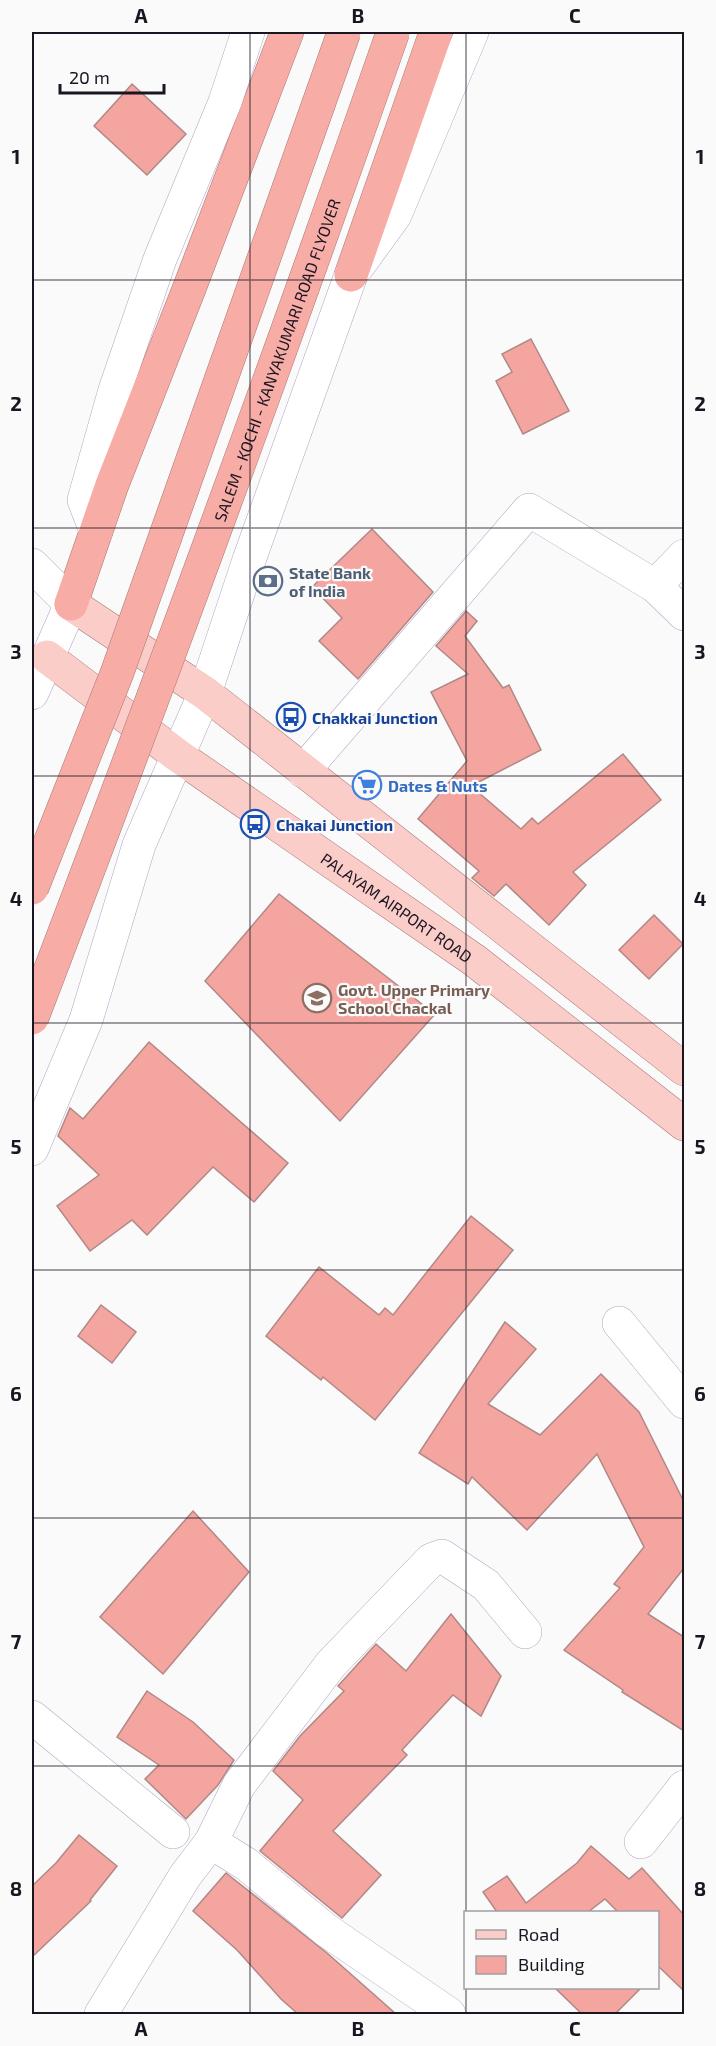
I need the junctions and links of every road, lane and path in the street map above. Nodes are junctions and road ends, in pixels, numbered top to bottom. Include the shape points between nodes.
1 (248, 32) edge
2 (287, 32) edge
3 (344, 32) edge
4 (393, 32) edge
5 (436, 32) edge
6 (472, 32) edge
7 (351, 275) junction
8 (96, 531) junction
9 (684, 556) edge
10 (32, 565) edge
11 (656, 586) junction
12 (71, 604) junction
13 (684, 614) edge
14 (39, 649) edge
15 (32, 693) edge
16 (205, 693) junction
17 (177, 755) junction
18 (303, 771) junction
19 (32, 888) edge
20 (32, 1018) edge
21 (684, 1069) edge
22 (684, 1124) edge
23 (32, 1149) edge
24 (619, 1323) dead end
25 (684, 1402) edge
26 (525, 1632) dead end
27 (32, 1717) edge
28 (684, 1787) edge
29 (173, 1832) dead end
30 (211, 1842) junction
31 (641, 1842) dead end
32 (101, 2014) edge
33 (449, 2014) edge

1 - 8 street via 225,102 160,259 115,390 84,500
2 - 8 highway
3 - 19 highway, bridge via 117,674
4 - 20 highway, SALEM - KOCHI - KANYAKUMARI ROAD FLYOVER, bridge via 315,257
5 - 7 highway
6 - 7 street via 395,215
7 - 16 street
8 - 12 highway
9 - 11 street
10 - 12 street
11 - 13 street
11 - 18 street via 529,510
12 - 14 street
12 - 16 main road
14 - 15 street
14 - 17 main road, PALAYAM AIRPORT ROAD
16 - 17 street
16 - 18 main road
17 - 22 main road, PALAYAM AIRPORT ROAD via 474,960
17 - 23 street via 139,845 86,1020
18 - 21 main road
24 - 25 street
26 - 30 street via 486,1585 442,1556 431,1560 331,1664 240,1785
27 - 29 street
28 - 31 street
30 - 32 street via 185,1876
30 - 33 street via 246,1864 326,1930

